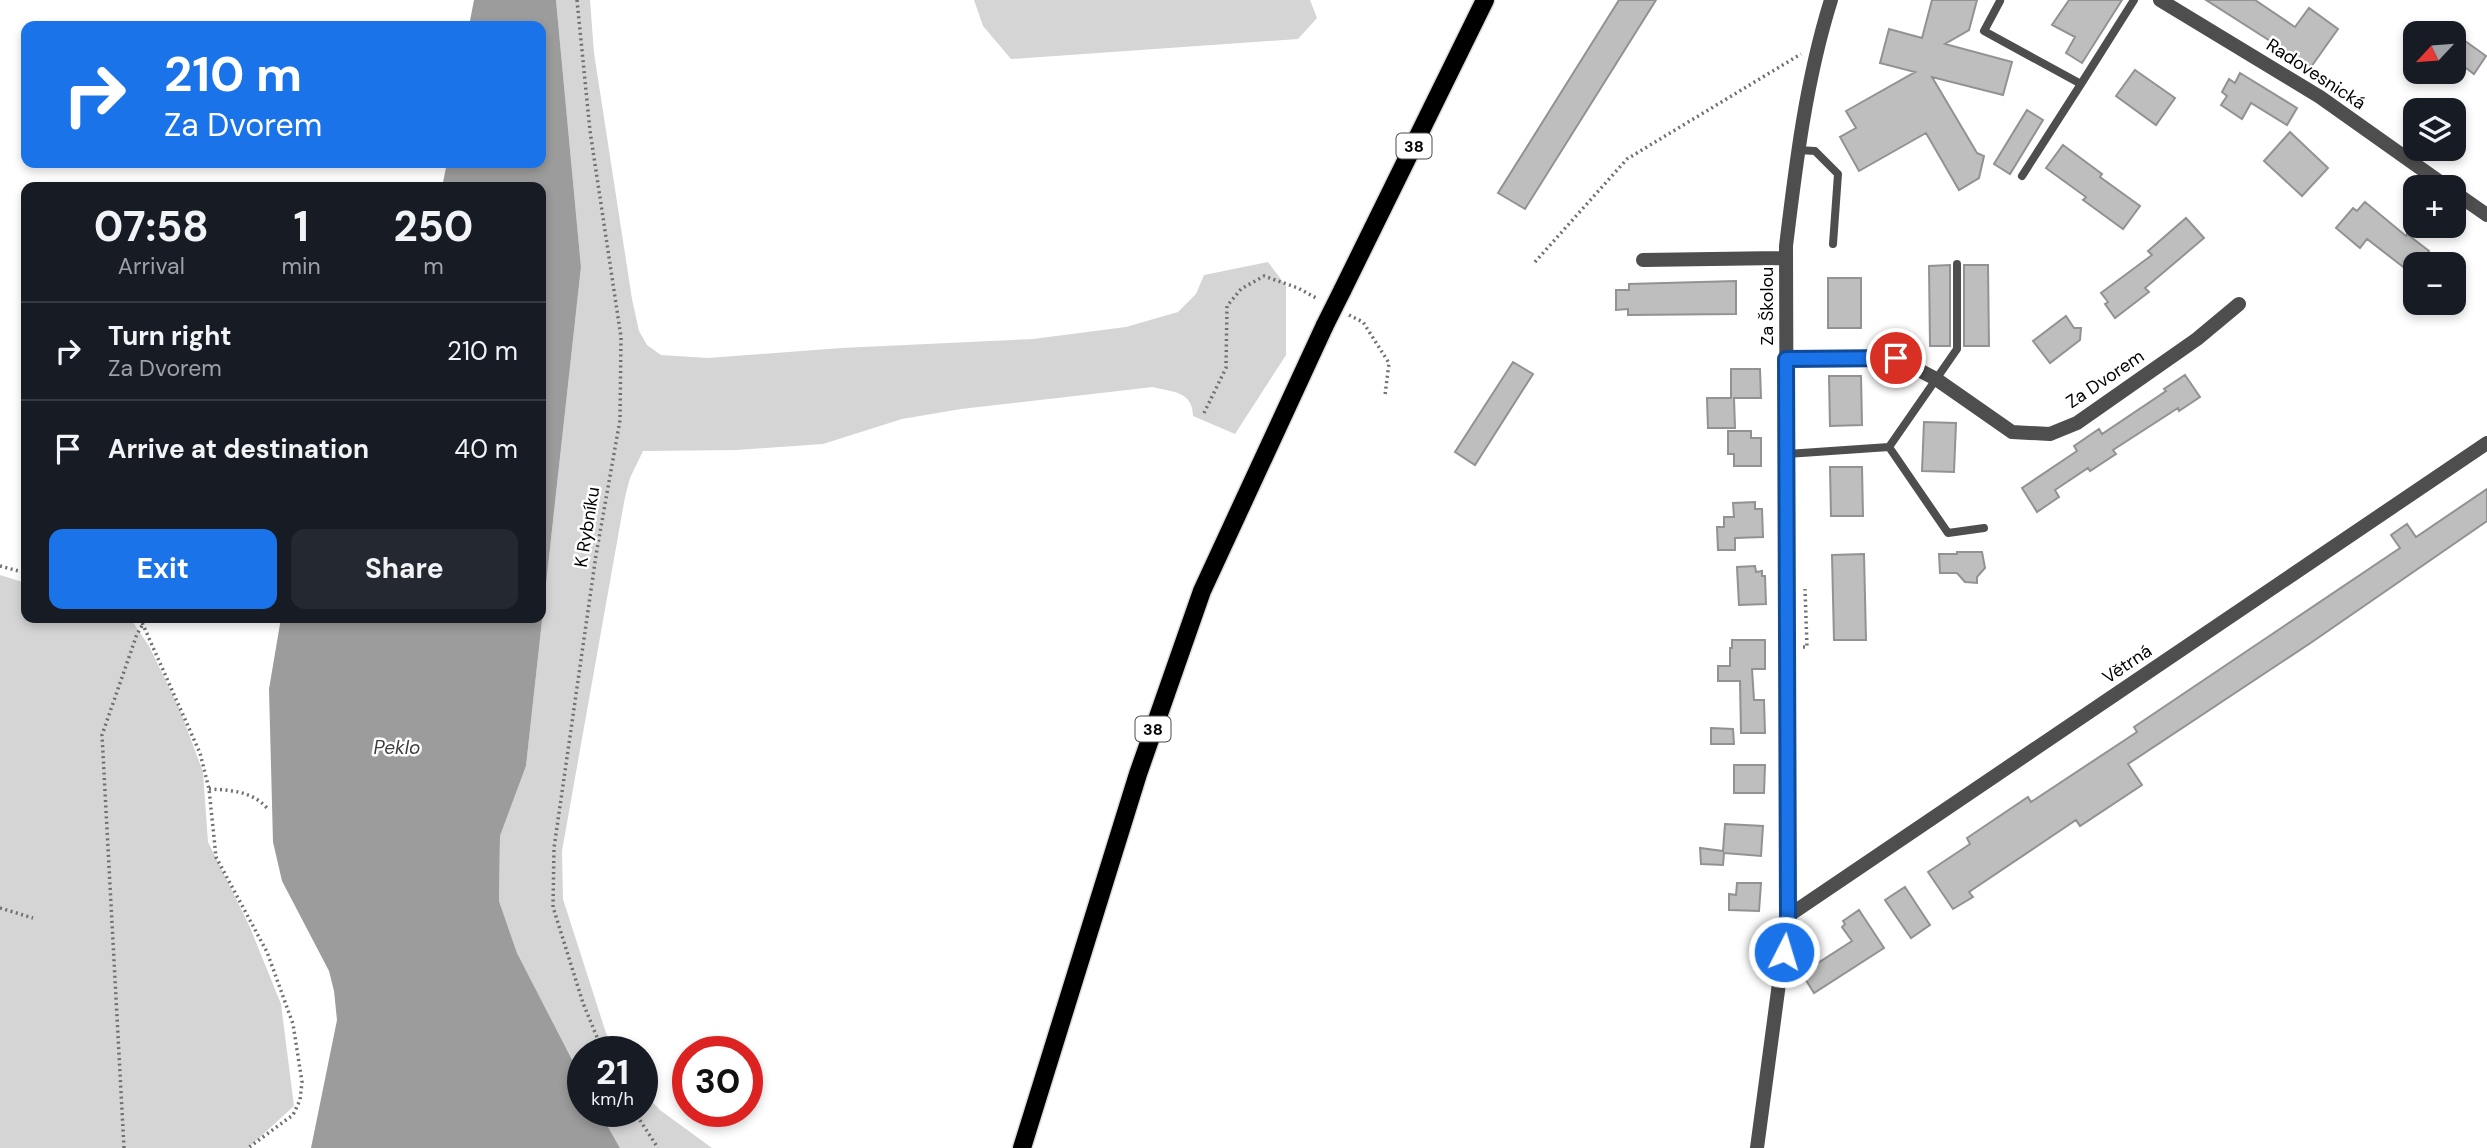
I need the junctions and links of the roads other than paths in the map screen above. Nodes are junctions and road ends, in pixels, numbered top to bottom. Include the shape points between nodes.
1 (1485, 0) edge
2 (1831, 0) edge
3 (2134, 0) edge
4 (2160, 0) edge
5 (2000, 1) edge
6 (2081, 84) junction
7 (1798, 150) junction
8 (2430, 175) edge
9 (2022, 176) dead end
10 (2466, 200) edge
11 (2487, 215) edge
12 (1833, 244) dead end
13 (1786, 258) junction
14 (1643, 260) dead end
15 (1957, 264) dead end
16 (2239, 304) dead end
17 (1786, 359) junction
18 (1936, 379) junction
19 (2487, 443) edge
20 (1889, 447) junction
21 (1787, 454) junction
22 (1984, 528) dead end
23 (1788, 916) junction
24 (1022, 1148) edge
25 (1757, 1148) edge

1 - 24 main road, 38, bridge via 1325,325 1202,591 1142,762
2 - 7 street, Za Školou via 1816,48
3 - 6 lane
4 - 8 street, Radovesnická via 2320,97
5 - 6 lane via 1984,31
6 - 9 lane
7 - 12 lane via 1815,151 1838,174
7 - 13 street, Za Školou
10 - 11 street
13 - 14 street
13 - 17 street, Za Školou
15 - 18 lane via 1957,349
16 - 18 street, Za Dvorem via 2077,423 2050,434 2012,432
17 - 18 street, Za Dvorem via 1896,358
17 - 21 street, Za Školou
18 - 20 lane
19 - 23 street, Větrná
20 - 21 lane
20 - 22 lane via 1948,533
21 - 23 street, Za Školou
23 - 25 street, Za Školou

